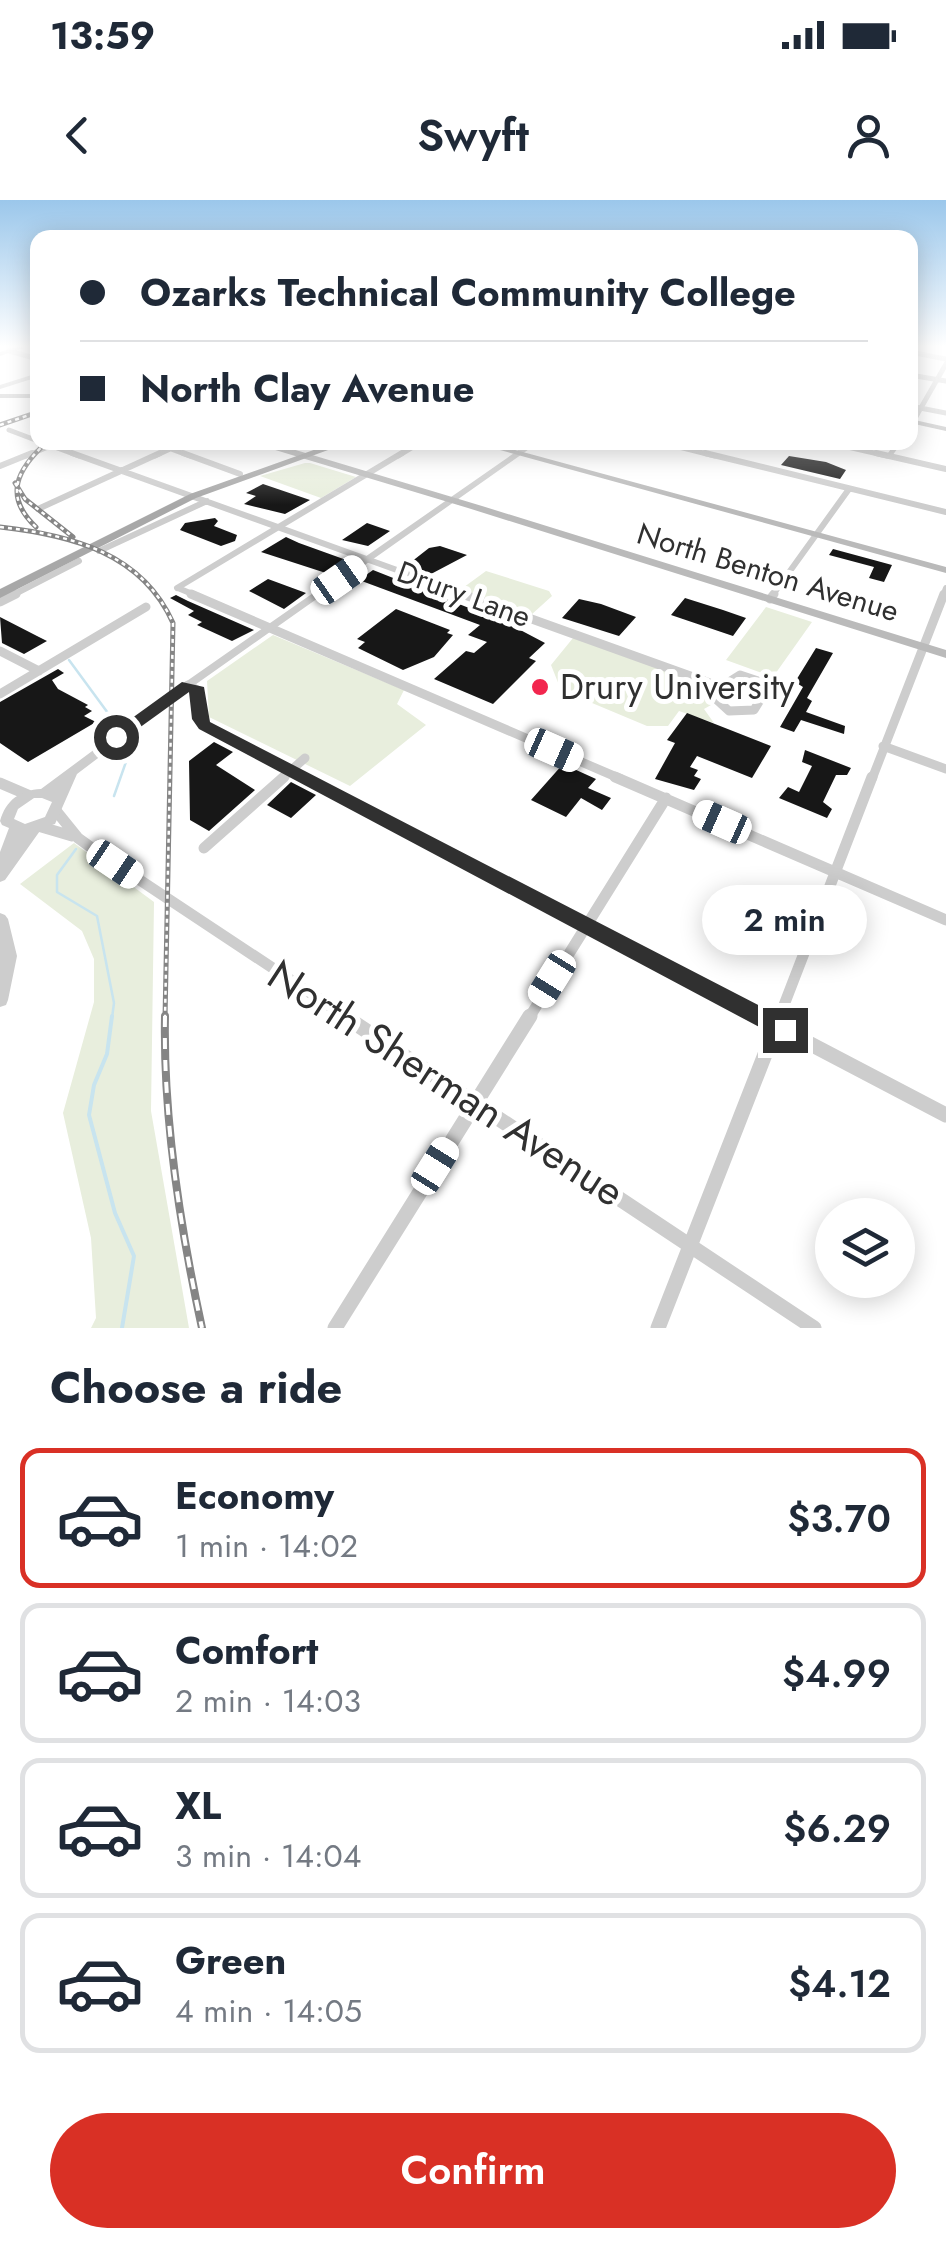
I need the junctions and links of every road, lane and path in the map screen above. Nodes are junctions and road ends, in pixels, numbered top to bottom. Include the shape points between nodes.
1 (918, 408) edge
2 (946, 413) edge
3 (918, 424) edge
4 (946, 428) edge
5 (9, 430) dead end
6 (30, 438) edge
7 (40, 450) edge
8 (62, 450) edge
9 (169, 450) edge
10 (174, 450) edge
11 (279, 450) edge
12 (408, 450) edge
13 (504, 450) edge
14 (525, 450) edge
15 (692, 450) edge
16 (862, 450) edge
17 (893, 450) edge
18 (304, 451) edge
19 (519, 454) junction
20 (889, 456) junction
21 (272, 464) junction
22 (0, 466) edge
23 (946, 469) edge
24 (122, 471) junction
25 (240, 474) junction
26 (367, 476) junction
27 (222, 484) junction
28 (849, 488) junction
29 (189, 495) junction
30 (206, 501) junction
31 (452, 501) junction
32 (38, 509) dead end
33 (946, 512) edge
34 (280, 527) junction
35 (814, 534) junction
36 (100, 544) junction
37 (368, 560) junction
38 (79, 562) dead end
39 (946, 570) edge
40 (8, 587) edge
41 (946, 588) edge
42 (770, 599) junction
43 (0, 602) edge
44 (146, 607) dead end
45 (271, 627) junction
46 (922, 646) junction
47 (0, 651) edge
48 (946, 654) edge
49 (39, 671) junction
50 (188, 686) junction
51 (721, 687) junction
52 (0, 694) edge
53 (883, 746) junction
54 (305, 758) dead end
55 (946, 769) edge
56 (291, 771) junction
57 (0, 784) edge
58 (28, 795) junction
59 (666, 798) junction
60 (53, 801) junction
61 (10, 808) junction
62 (37, 827) junction
63 (16, 828) junction
64 (78, 838) junction
65 (204, 848) dead end
66 (835, 872) junction
67 (1, 873) edge
68 (0, 919) edge
69 (946, 920) edge
70 (585, 927) junction
71 (0, 1000) edge
72 (776, 1026) junction
73 (475, 1100) junction
74 (946, 1115) edge
75 (691, 1245) junction
76 (335, 1328) edge
77 (658, 1328) edge
78 (814, 1328) edge

1 - 2 street
3 - 4 main road
5 - 6 street, Drury Lane
7 - 22 street
8 - 24 street, Drury Lane
9 - 24 street
10 - 25 street
11 - 21 main road
12 - 26 street
13 - 19 main road
14 - 19 street
15 - 28 street
16 - 20 street
17 - 20 street
18 - 21 main road
18 - 26 main road, North Benton Avenue
18 - 27 main road
19 - 31 street
19 - 35 main road
20 - 23 street
21 - 25 main road
24 - 29 street, Drury Lane
24 - 32 street
25 - 29 main road
26 - 31 main road, North Benton Avenue
26 - 34 street
27 - 29 main road
27 - 30 main road
28 - 33 street
28 - 35 street
29 - 30 street, Drury Lane
29 - 36 main road
30 - 34 street, Drury Lane
30 - 36 street
31 - 37 street
31 - 42 main road, North Benton Avenue
34 - 37 street, Drury Lane
34 - 45 street via 175,589
35 - 39 main road
35 - 42 street
36 - 40 main road
37 - 45 street
37 - 51 street, Drury Lane
38 - 43 street
41 - 46 street
42 - 46 main road, North Benton Avenue
44 - 49 street
45 - 50 street
45 - 59 street
46 - 48 main road, North Benton Avenue
46 - 53 street
47 - 49 street
49 - 52 street
50 - 56 street via 199,691 205,726
50 - 60 street via 83,762
51 - 51 street, Drury Lane via 719,705 737,713 754,710 765,692 758,681 740,675
53 - 55 street
53 - 66 street
54 - 56 street
56 - 65 street
56 - 70 street
57 - 58 street
57 - 61 street
58 - 60 street
58 - 61 street
59 - 66 street
59 - 70 street
60 - 62 street
60 - 64 street, North Sherman Avenue
61 - 63 street via 7,821
62 - 63 street
62 - 64 street, North Sherman Avenue
62 - 67 street
63 - 67 street
64 - 73 street, North Sherman Avenue
66 - 69 street
66 - 72 street
68 - 71 street via 9,956
70 - 72 street
70 - 73 street
72 - 74 street
72 - 75 street
73 - 75 street, North Sherman Avenue
73 - 76 street
75 - 77 street
75 - 78 street, North Sherman Avenue

